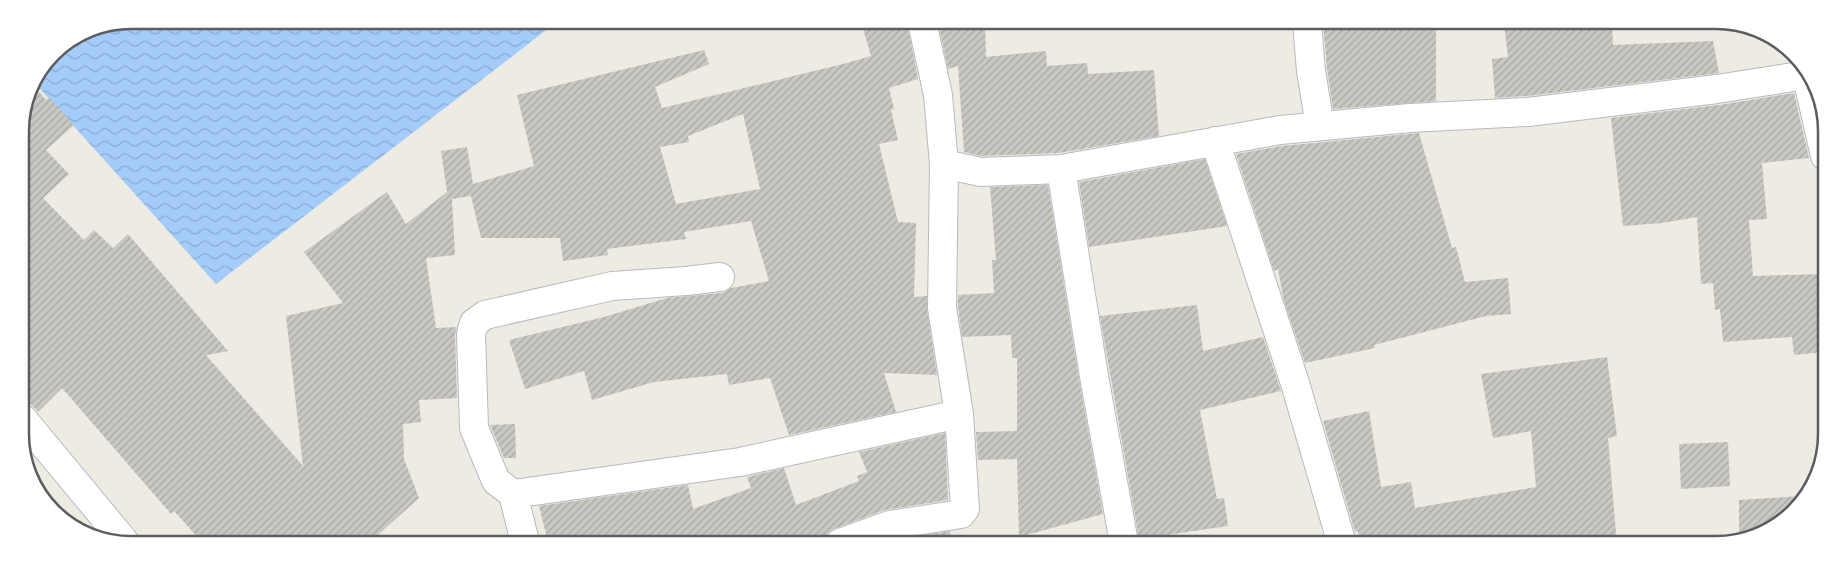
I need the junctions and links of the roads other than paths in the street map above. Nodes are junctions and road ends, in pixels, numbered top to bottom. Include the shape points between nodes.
1 (924, 29) edge
2 (1308, 29) edge
3 (1802, 75) edge
4 (1809, 88) edge
5 (1818, 124) edge
6 (1320, 126) junction
7 (1215, 141) junction
8 (944, 164) junction
9 (1061, 169) junction
10 (720, 277) dead end
11 (959, 414) junction
12 (29, 426) edge
13 (513, 494) junction
14 (119, 535) edge
15 (524, 536) edge
16 (859, 536) edge
17 (1123, 536) edge
18 (1340, 536) edge

1 - 8 street via 938,95
2 - 6 street
3 - 6 street via 1717,89 1528,112
4 - 5 street
6 - 7 street
7 - 9 street
7 - 18 street via 1295,383
8 - 9 street via 981,172
8 - 11 street via 942,308
9 - 17 street
10 - 13 street via 612,286 485,315 474,323 471,334 474,428 496,481
11 - 13 street via 740,462
11 - 16 street via 964,512 890,525
12 - 14 street
13 - 15 street

